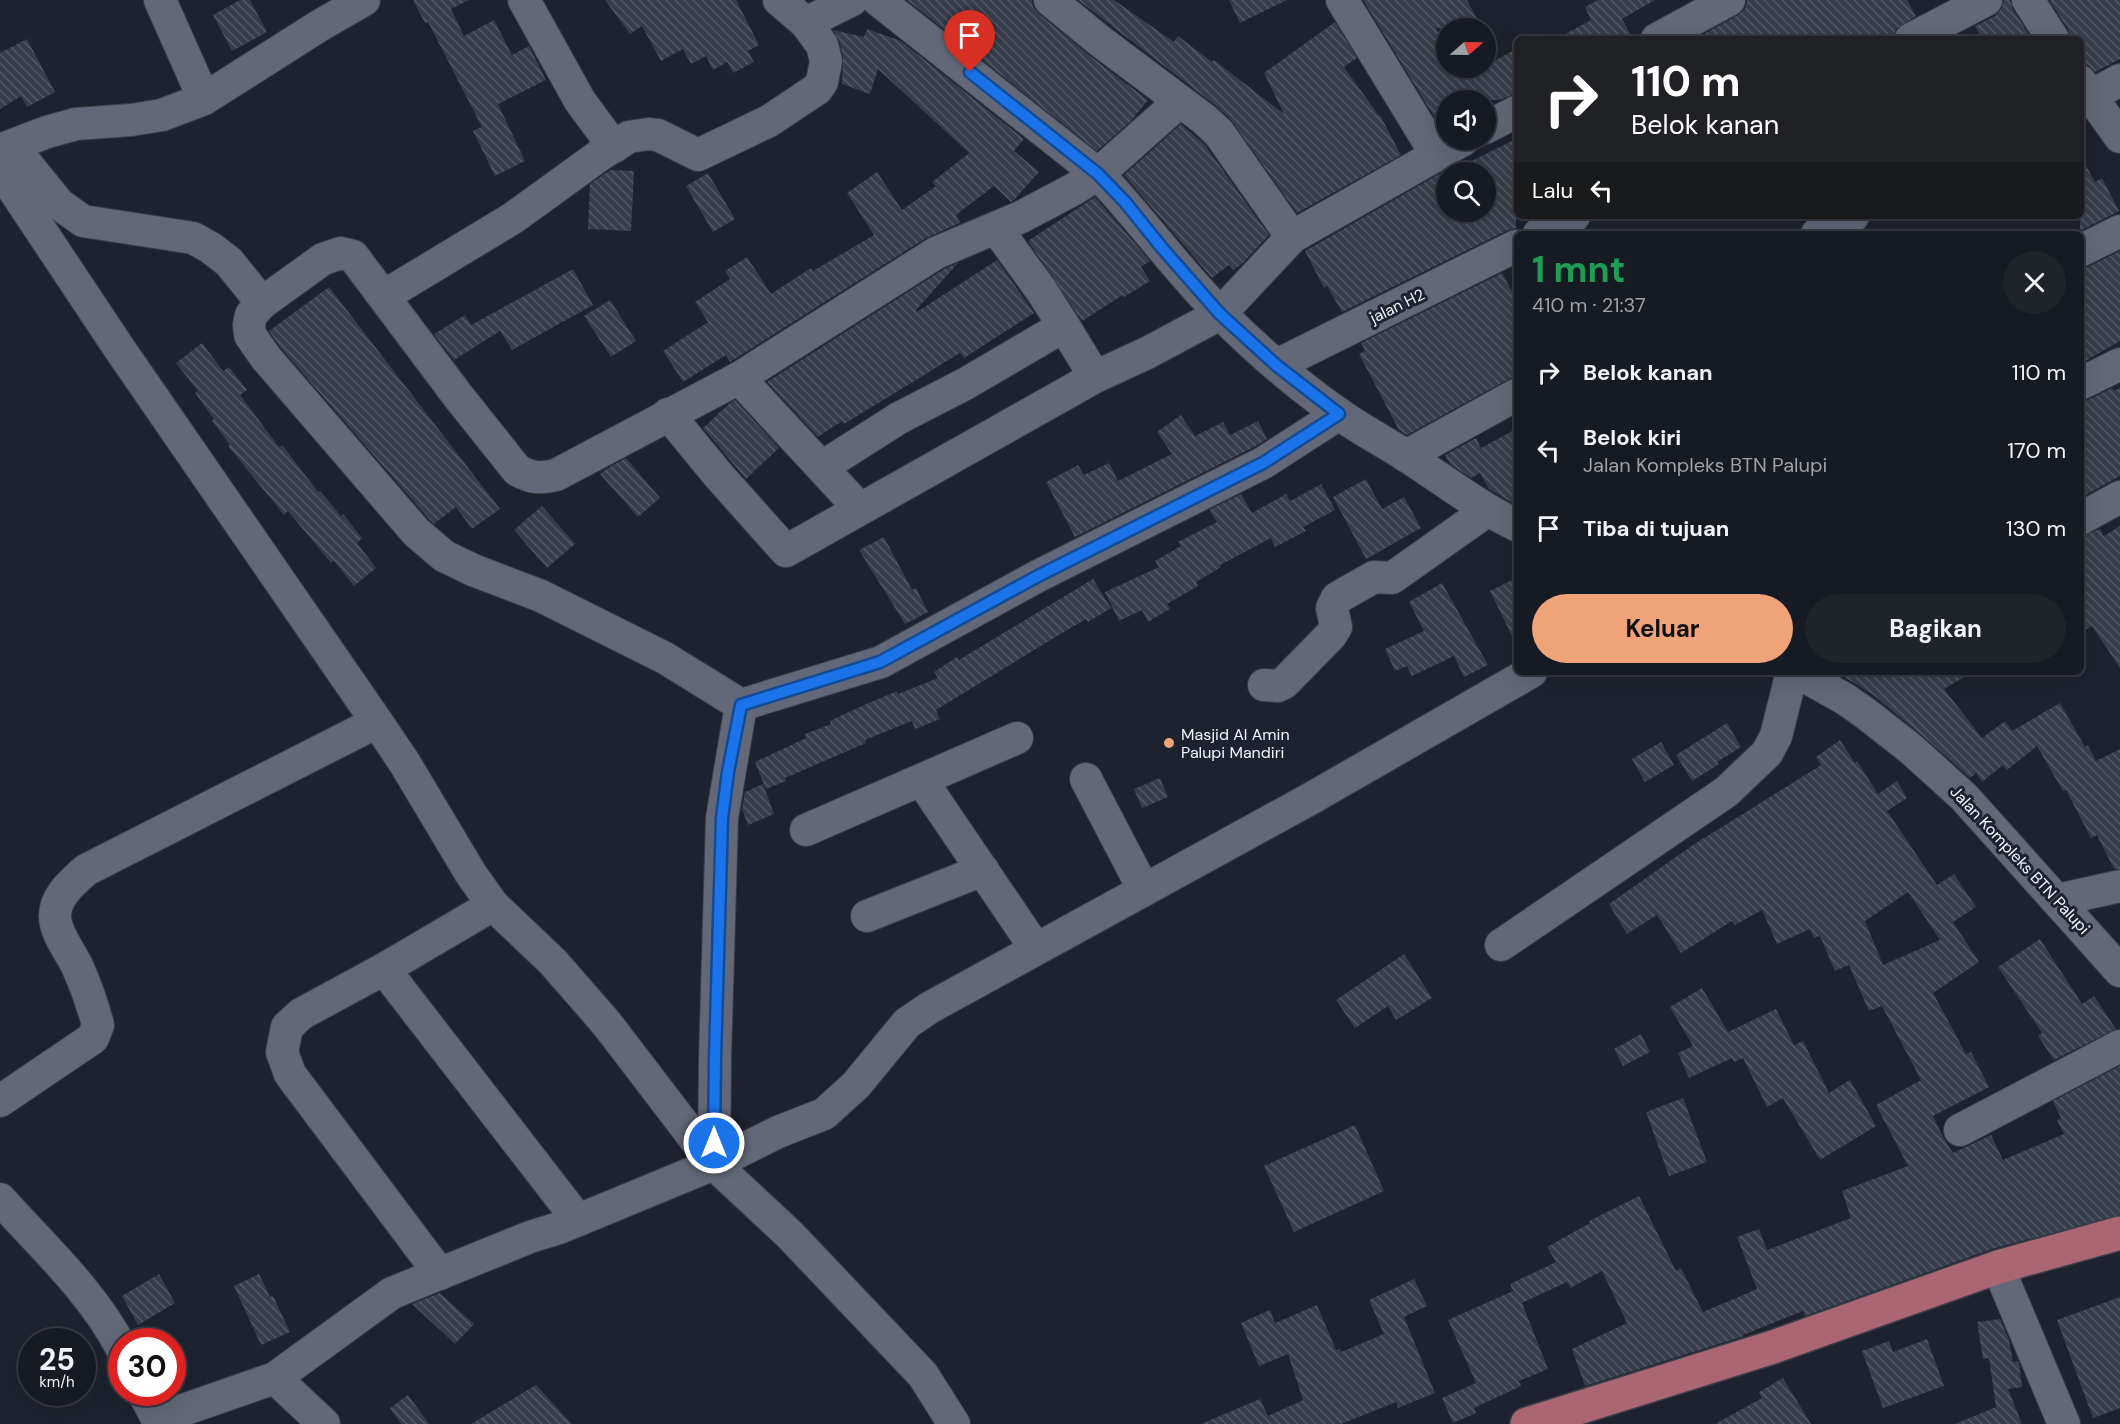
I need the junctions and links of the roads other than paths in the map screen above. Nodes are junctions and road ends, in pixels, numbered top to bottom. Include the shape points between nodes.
1 (160, 0) edge
2 (364, 0) edge
3 (524, 0) edge
4 (779, 0) edge
5 (852, 0) edge
6 (878, 0) edge
7 (1050, 0) edge
8 (1342, 0) edge
9 (1729, 0) edge
10 (1986, 0) edge
11 (2028, 0) edge
12 (806, 23) junction
13 (1663, 36) edge
14 (1917, 36) edge
15 (2051, 36) edge
16 (2120, 80) edge
17 (2084, 93) edge
18 (204, 99) junction
19 (1179, 102) junction
20 (1514, 113) edge
21 (1496, 122) edge
22 (2120, 137) edge
23 (614, 147) junction
24 (1444, 150) edge
25 (1436, 154) junction
26 (4, 155) edge
27 (1098, 174) junction
28 (1568, 219) edge
29 (1847, 219) edge
30 (996, 228) junction
31 (1545, 231) edge
32 (1824, 231) edge
33 (2120, 231) edge
34 (1292, 237) junction
35 (1514, 247) edge
36 (2084, 249) edge
37 (384, 296) junction
38 (262, 303) junction
39 (1220, 314) junction
40 (1064, 326) junction
41 (2120, 364) edge
42 (1276, 365) junction
43 (1095, 377) junction
44 (739, 378) junction
45 (2084, 382) edge
46 (1514, 396) edge
47 (668, 414) junction
48 (1339, 414) junction
49 (1406, 456) junction
50 (822, 467) junction
51 (2120, 497) edge
52 (859, 508) junction
53 (1488, 510) junction
54 (2084, 517) edge
55 (1514, 524) edge
56 (1526, 675) edge
57 (1791, 675) edge
58 (1802, 675) edge
59 (1264, 685) dead end
60 (741, 705) junction
61 (376, 722) junction
62 (1017, 738) dead end
63 (1086, 779) dead end
64 (922, 781) junction
65 (806, 830) dead end
66 (983, 870) junction
67 (2120, 886) edge
68 (1144, 890) junction
69 (2056, 900) junction
70 (493, 905) junction
71 (867, 916) dead end
72 (1501, 945) dead end
73 (1036, 949) junction
74 (384, 969) junction
75 (2120, 971) edge
76 (2120, 1046) edge
77 (0, 1101) edge
78 (1960, 1130) dead end
79 (714, 1164) junction
80 (0, 1199) edge
81 (578, 1220) junction
82 (2120, 1233) edge
83 (1998, 1267) junction
84 (440, 1274) junction
85 (109, 1328) edge
86 (275, 1378) junction
87 (150, 1406) edge
88 (158, 1422) edge
89 (324, 1424) edge
90 (954, 1424) edge
91 (1527, 1424) edge
92 (2064, 1424) edge

1 - 18 street
2 - 18 street
3 - 23 street via 580,101
4 - 12 street
5 - 12 street
6 - 27 street
7 - 19 street
8 - 25 street
9 - 13 street
10 - 14 street
11 - 15 street
12 - 23 street via 822,45 826,61 822,82 811,94 769,121 698,155 648,134 629,137
16 - 17 street
17 - 22 street
18 - 26 street via 162,115 76,124 47,132
19 - 27 street
19 - 34 street via 1219,133
20 - 21 street
23 - 37 street via 513,218
24 - 25 street
25 - 34 street
26 - 38 street via 83,221 193,238 211,248 229,262
26 - 61 street via 119,348
27 - 30 street via 1048,204
27 - 39 street
28 - 31 street
29 - 32 street
30 - 40 street
30 - 44 street via 936,253
33 - 36 street
34 - 39 street
35 - 42 street, jalan H2
37 - 38 street via 360,262 341,253 322,259
37 - 47 street via 465,406 517,470 530,477 556,474
38 - 60 street via 251,315 249,325 250,335 266,358 417,532 444,556 541,596 603,627 664,658
39 - 42 street
39 - 43 street
40 - 43 street
40 - 50 street via 899,418
41 - 45 street
42 - 48 street
43 - 52 street
44 - 47 street
44 - 50 street
46 - 49 street
47 - 52 street via 786,551
48 - 49 street
48 - 60 street via 1254,468 1038,576 880,662
49 - 53 street
50 - 52 street
51 - 54 street
53 - 55 street
53 - 59 street via 1392,578 1374,577 1337,598 1332,608 1336,627 1331,635 1284,683
56 - 68 street
57 - 72 street via 1776,735 1767,753 1726,792
58 - 69 street, Jalan Kompleks BTN Palupi via 1845,699 1911,749 1964,797
60 - 79 street via 722,818
61 - 70 street
61 - 77 street via 86,870 68,885 55,916 98,1025 93,1038
62 - 64 street
63 - 68 street
64 - 65 street
64 - 66 street
66 - 71 street
66 - 73 street
67 - 69 street
68 - 73 street
69 - 75 street, Jalan Kompleks BTN Palupi
70 - 74 street
70 - 79 street via 553,962 608,1024
73 - 79 street via 907,1023 855,1085 824,1114
74 - 81 street
74 - 84 street via 300,1014 287,1027 282,1052 290,1074
76 - 78 street
79 - 81 street
79 - 90 street via 790,1235 923,1375
80 - 85 street via 74,1278
81 - 84 street
82 - 83 main road
83 - 91 main road via 1773,1347
83 - 92 street
84 - 86 street via 392,1293
86 - 88 street
86 - 89 street
87 - 88 street

